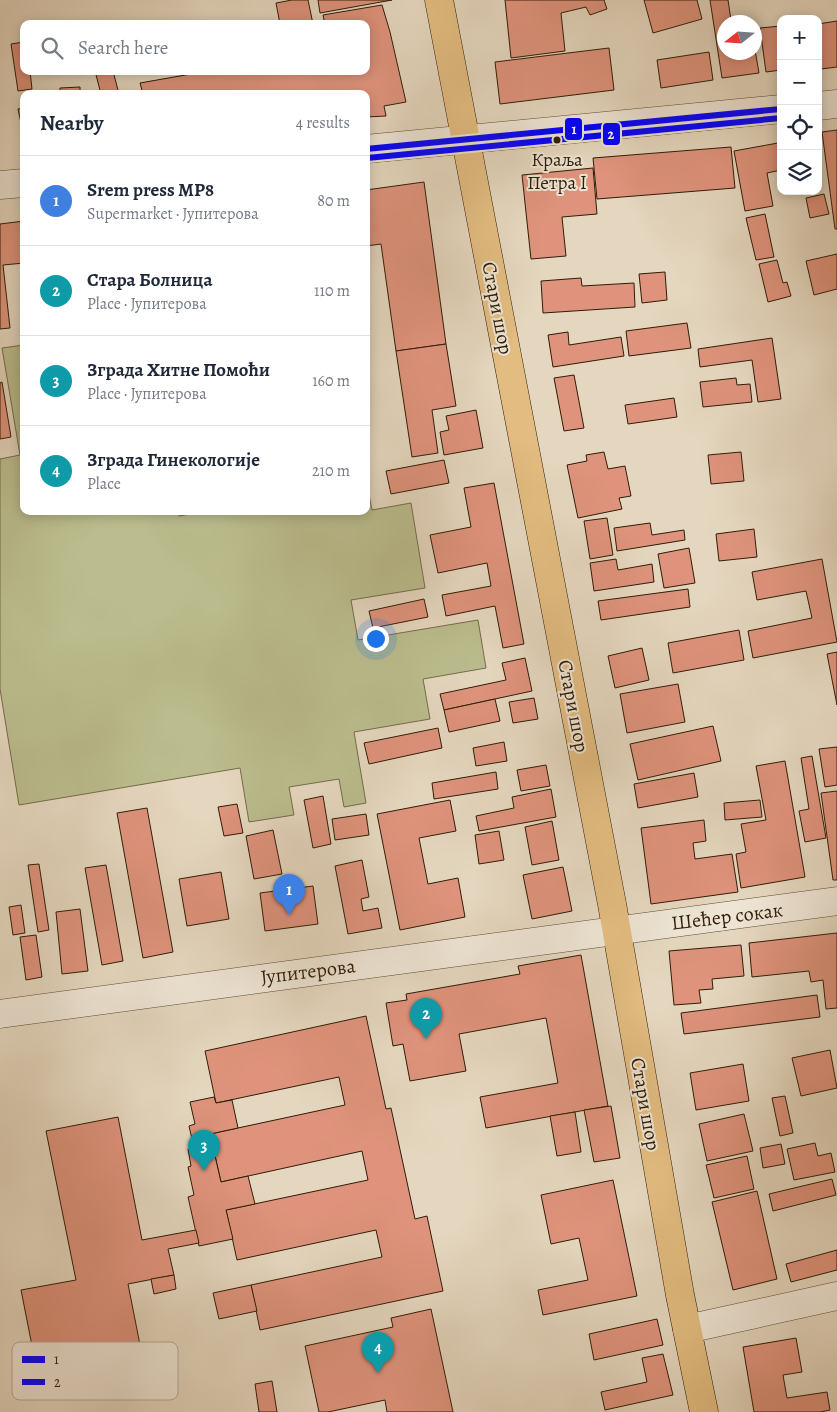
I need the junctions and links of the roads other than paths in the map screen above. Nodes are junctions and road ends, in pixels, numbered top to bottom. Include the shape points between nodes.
1 (439, 0) edge
2 (837, 104) edge
3 (822, 106) edge
4 (777, 109) edge
5 (466, 139) junction
6 (370, 148) edge
7 (20, 183) edge
8 (0, 185) edge
9 (837, 901) edge
10 (617, 930) junction
11 (0, 1014) edge
12 (837, 1296) edge
13 (687, 1329) junction
14 (704, 1412) edge

1 - 5 main road, Стари шор
2 - 3 street
4 - 5 street
5 - 6 street
5 - 10 main road, Стари шор
7 - 8 street
9 - 10 street, Шећер сокак
10 - 11 street, Јупитерова
10 - 13 main road, Стари шор
12 - 13 street
13 - 14 main road, Стари шор

